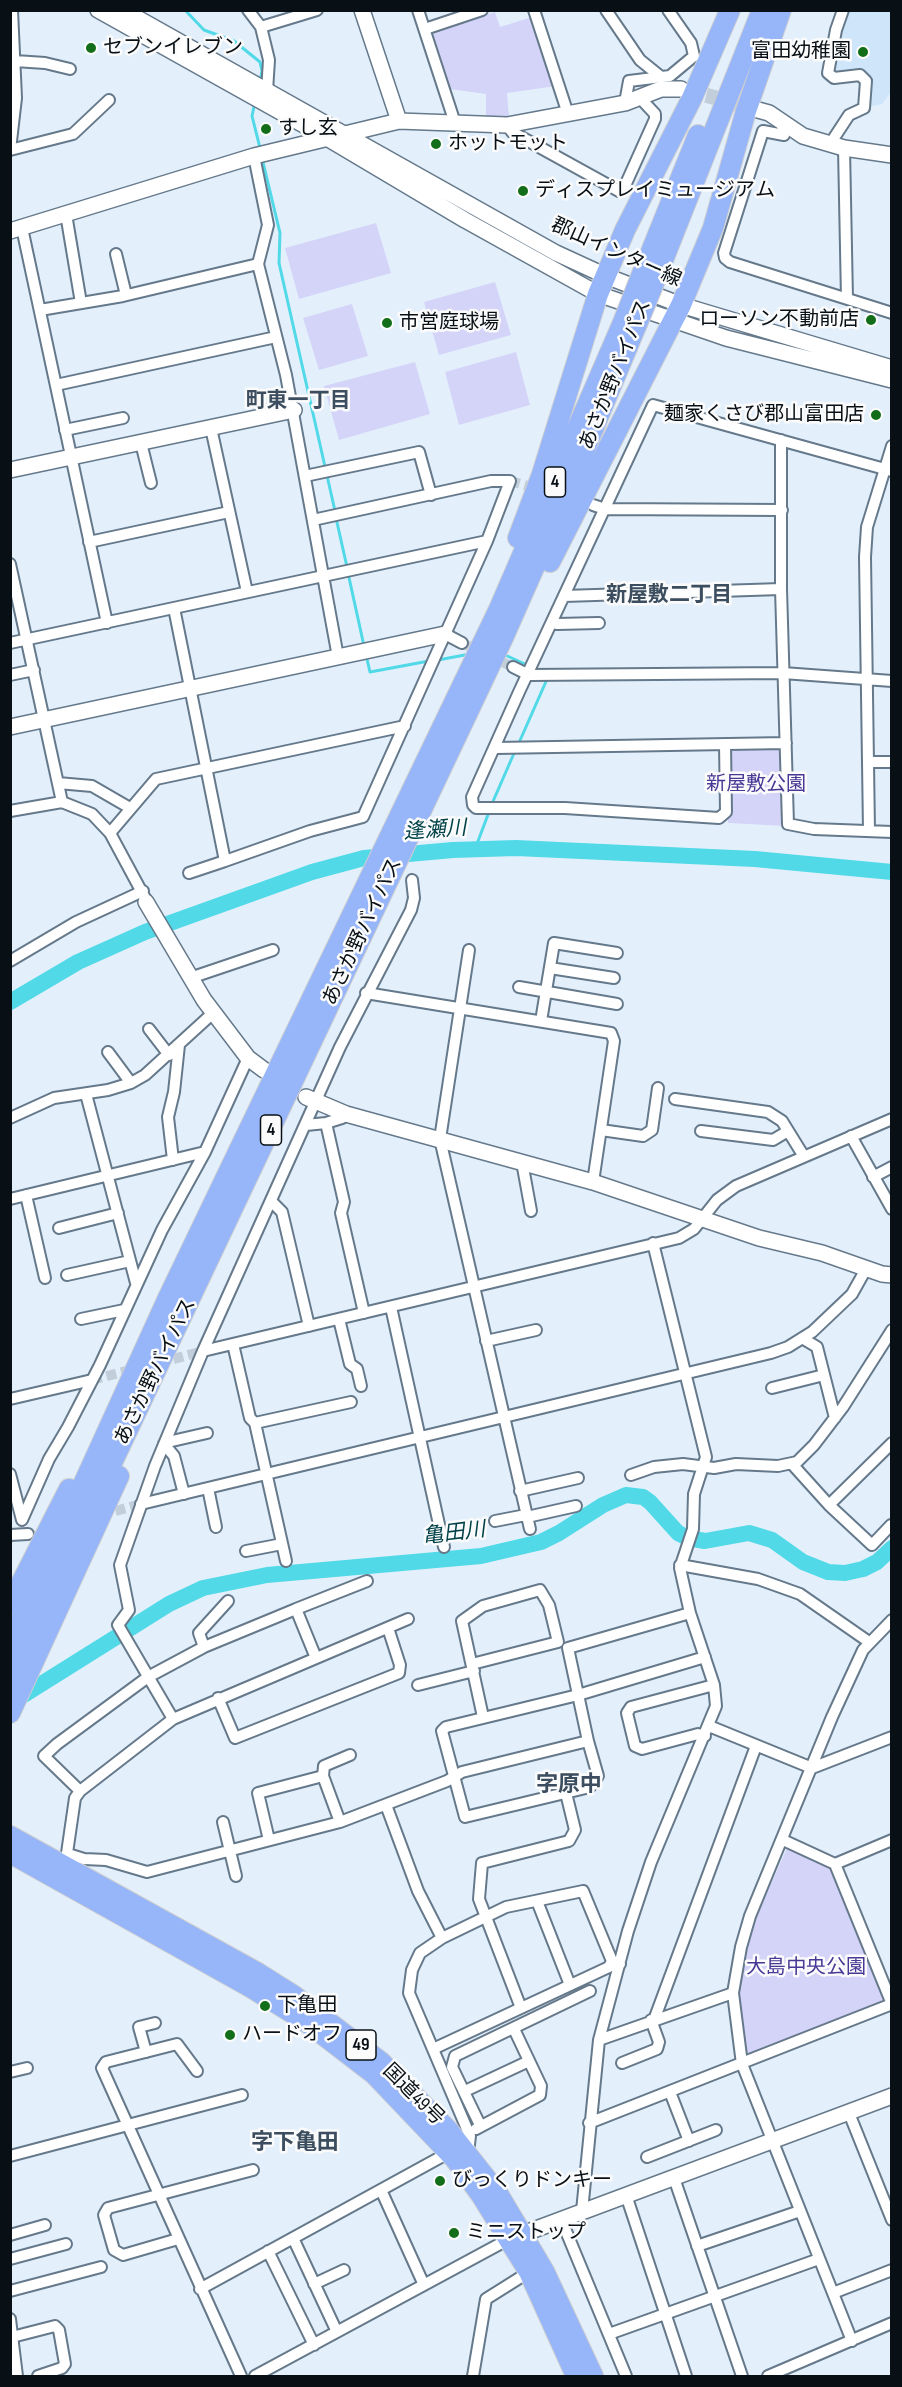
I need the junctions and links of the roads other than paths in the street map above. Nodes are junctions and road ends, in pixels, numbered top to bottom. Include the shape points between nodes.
1 (12, 10) edge
2 (98, 10) edge
3 (123, 10) edge
4 (248, 10) edge
5 (317, 10) edge
6 (362, 10) edge
7 (418, 10) edge
8 (482, 10) edge
9 (534, 10) edge
10 (606, 10) edge
11 (668, 10) edge
12 (730, 10) edge
13 (748, 10) edge
14 (762, 10) edge
15 (781, 10) edge
16 (843, 10) edge
17 (261, 27) junction
18 (425, 29) junction
19 (15, 61) junction
20 (70, 69) dead end
21 (661, 77) junction
22 (681, 89) tunnel mouth
23 (267, 91) junction
24 (13, 98) edge
25 (109, 99) dead end
26 (641, 99) junction
27 (624, 103) junction
28 (758, 110) tunnel mouth
29 (568, 114) junction
30 (399, 121) junction
31 (455, 123) junction
32 (782, 123) junction
33 (507, 125) junction
34 (344, 134) junction
35 (327, 138) junction
36 (837, 146) junction
37 (10, 150) edge
38 (891, 155) edge
39 (254, 156) junction
40 (66, 214) junction
41 (16, 230) edge
42 (116, 254) dead end
43 (258, 264) junction
44 (606, 276) junction
45 (649, 276) junction
46 (598, 294) junction
47 (126, 295) junction
48 (847, 299) junction
49 (81, 303) junction
50 (40, 310) junction
51 (677, 313) junction
52 (891, 313) edge
53 (630, 322) junction
54 (276, 337) junction
55 (891, 368) edge
56 (891, 380) edge
57 (56, 385) junction
58 (294, 410) junction
59 (123, 418) dead end
60 (211, 428) junction
61 (65, 430) junction
62 (781, 440) junction
63 (141, 443) junction
64 (891, 446) edge
65 (71, 457) junction
66 (10, 470) edge
67 (888, 470) edge
68 (305, 476) junction
69 (151, 483) dead end
70 (431, 495) junction
71 (593, 505) dead end
72 (605, 509) junction
73 (782, 510) junction
74 (229, 512) junction
75 (313, 520) junction
76 (487, 541) junction
77 (89, 542) junction
78 (10, 564) edge
79 (322, 576) junction
80 (781, 588) junction
81 (248, 592) junction
82 (564, 596) junction
83 (174, 608) junction
84 (552, 622) junction
85 (107, 623) junction
86 (598, 623) dead end
87 (445, 634) junction
88 (502, 638) junction
89 (27, 640) junction
90 (483, 642) junction
91 (10, 643) edge
92 (462, 643) tunnel mouth
93 (338, 657) junction
94 (513, 667) tunnel mouth
95 (34, 670) junction
96 (783, 673) junction
97 (10, 675) edge
98 (529, 675) junction
99 (867, 680) junction
100 (891, 681) edge
101 (190, 689) junction
102 (45, 720) junction
103 (405, 726) junction
104 (10, 727) edge
105 (786, 743) junction
106 (725, 744) junction
107 (496, 748) junction
108 (869, 762) junction
109 (891, 762) edge
110 (206, 768) junction
111 (58, 783) junction
112 (62, 802) junction
113 (130, 808) junction
114 (10, 811) edge
115 (404, 826) junction
116 (869, 831) junction
117 (110, 832) junction
118 (891, 832) edge
119 (225, 861) junction
120 (189, 873) dead end
121 (412, 880) dead end
122 (377, 886) junction
123 (145, 897) junction
124 (273, 950) dead end
125 (469, 950) dead end
126 (617, 953) dead end
127 (10, 961) edge
128 (550, 968) junction
129 (190, 978) junction
130 (614, 978) dead end
131 (519, 987) dead end
132 (546, 992) junction
133 (366, 993) junction
134 (617, 1004) dead end
135 (459, 1009) junction
136 (213, 1013) junction
137 (541, 1022) junction
138 (149, 1029) dead end
139 (179, 1045) junction
140 (108, 1052) dead end
141 (168, 1055) junction
142 (248, 1058) junction
143 (264, 1070) dead end
144 (131, 1083) junction
145 (658, 1088) dead end
146 (86, 1094) junction
147 (311, 1099) junction
148 (675, 1099) dead end
149 (346, 1114) junction
150 (10, 1118) edge
151 (891, 1119) edge
152 (326, 1123) junction
153 (306, 1125) junction
154 (601, 1130) junction
155 (701, 1131) dead end
156 (788, 1131) junction
157 (851, 1136) junction
158 (440, 1139) junction
159 (205, 1152) junction
160 (803, 1155) junction
161 (173, 1160) junction
162 (522, 1162) junction
163 (891, 1167) edge
164 (109, 1176) junction
165 (873, 1177) junction
166 (593, 1182) junction
167 (26, 1195) junction
168 (10, 1199) edge
169 (271, 1201) junction
170 (891, 1209) edge
171 (531, 1211) dead end
172 (118, 1213) junction
173 (703, 1218) junction
174 (59, 1228) dead end
175 (653, 1243) junction
176 (130, 1261) junction
177 (866, 1269) junction
178 (67, 1275) dead end
179 (891, 1275) edge
180 (45, 1278) dead end
181 (136, 1283) junction
182 (473, 1287) junction
183 (391, 1307) junction
184 (124, 1310) junction
185 (364, 1313) junction
186 (81, 1319) dead end
187 (339, 1319) junction
188 (309, 1326) junction
189 (536, 1330) dead end
190 (891, 1330) edge
191 (802, 1338) junction
192 (486, 1341) junction
193 (233, 1344) junction
194 (888, 1344) edge
195 (203, 1351) junction
196 (685, 1373) junction
197 (155, 1375) junction
198 (824, 1375) junction
199 (92, 1380) junction
200 (361, 1386) dead end
201 (771, 1388) dead end
202 (10, 1399) edge
203 (351, 1402) dead end
204 (504, 1417) junction
205 (835, 1418) junction
206 (255, 1423) junction
207 (207, 1433) dead end
208 (422, 1437) junction
209 (165, 1442) junction
210 (891, 1443) edge
211 (792, 1464) junction
212 (704, 1467) junction
213 (266, 1474) junction
214 (631, 1475) dead end
215 (578, 1478) dead end
216 (11, 1479) edge
217 (208, 1488) junction
218 (520, 1491) junction
219 (184, 1494) junction
220 (141, 1504) junction
221 (829, 1505) junction
222 (576, 1506) dead end
223 (526, 1516) junction
224 (22, 1520) junction
225 (495, 1521) dead end
226 (891, 1525) edge
227 (216, 1527) dead end
228 (530, 1529) dead end
229 (28, 1534) dead end
230 (12, 1535) edge
231 (282, 1544) junction
232 (444, 1547) dead end
233 (246, 1551) dead end
234 (286, 1562) dead end
235 (680, 1565) junction
236 (367, 1581) dead end
237 (228, 1601) dead end
238 (296, 1609) junction
239 (690, 1613) junction
240 (23, 1617) edge
241 (408, 1619) dead end
242 (891, 1620) edge
243 (388, 1629) junction
244 (869, 1642) junction
245 (10, 1645) edge
246 (563, 1645) junction
247 (204, 1647) junction
248 (705, 1657) junction
249 (316, 1658) junction
250 (473, 1668) junction
251 (10, 1677) edge
252 (148, 1677) junction
253 (418, 1685) dead end
254 (714, 1685) junction
255 (578, 1695) junction
256 (218, 1698) junction
257 (10, 1713) edge
258 (483, 1717) junction
259 (173, 1719) junction
260 (707, 1731) junction
261 (891, 1737) edge
262 (588, 1741) junction
263 (756, 1746) junction
264 (350, 1755) dead end
265 (812, 1768) junction
266 (323, 1776) junction
267 (454, 1778) junction
268 (80, 1791) junction
269 (566, 1793) junction
270 (386, 1805) junction
271 (223, 1822) dead end
272 (339, 1822) junction
273 (10, 1836) edge
274 (269, 1839) junction
275 (783, 1840) junction
276 (891, 1840) edge
277 (230, 1851) junction
278 (10, 1854) edge
279 (65, 1860) junction
280 (835, 1864) junction
281 (236, 1876) dead end
282 (537, 1901) junction
283 (486, 1916) junction
284 (442, 1938) junction
285 (616, 1962) junction
286 (570, 1985) junction
287 (590, 1991) dead end
288 (733, 1993) junction
289 (521, 2008) junction
290 (652, 2020) junction
291 (155, 2023) dead end
292 (514, 2029) junction
293 (599, 2040) junction
294 (433, 2049) junction
295 (146, 2052) junction
296 (530, 2061) junction
297 (622, 2063) dead end
298 (742, 2064) junction
299 (27, 2068) dead end
300 (197, 2071) dead end
301 (10, 2072) edge
302 (465, 2091) junction
303 (670, 2092) junction
304 (242, 2095) dead end
305 (891, 2096) edge
306 (849, 2113) junction
307 (589, 2123) junction
308 (126, 2124) junction
309 (480, 2126) junction
310 (716, 2130) dead end
311 (689, 2141) junction
312 (774, 2141) junction
313 (463, 2147) junction
314 (10, 2156) edge
315 (647, 2157) dead end
316 (253, 2170) dead end
317 (674, 2178) junction
318 (381, 2190) junction
319 (158, 2194) junction
320 (626, 2195) junction
321 (582, 2211) junction
322 (800, 2211) junction
323 (561, 2219) junction
324 (891, 2220) edge
325 (45, 2225) dead end
326 (10, 2235) edge
327 (515, 2236) junction
328 (293, 2238) junction
329 (178, 2239) junction
330 (66, 2244) dead end
331 (697, 2246) junction
332 (268, 2252) junction
333 (10, 2259) edge
334 (819, 2259) junction
335 (100, 2267) dead end
336 (344, 2270) dead end
337 (891, 2270) edge
338 (529, 2272) junction
339 (314, 2284) junction
340 (424, 2285) junction
341 (200, 2289) junction
342 (10, 2291) edge
343 (833, 2293) junction
344 (715, 2297) junction
345 (663, 2314) junction
346 (10, 2319) edge
347 (891, 2323) edge
348 (337, 2332) junction
349 (609, 2334) junction
350 (12, 2337) junction
351 (852, 2341) junction
352 (314, 2345) junction
353 (797, 2364) junction
354 (17, 2376) edge
355 (38, 2376) edge
356 (241, 2376) edge
357 (255, 2376) edge
358 (473, 2376) edge
359 (576, 2376) edge
360 (593, 2376) edge
361 (626, 2376) edge
362 (686, 2376) edge
363 (742, 2376) edge
364 (768, 2376) edge
365 (802, 2376) edge

1 - 19 street
2 - 35 street
3 - 23 street, 郡山インター線
4 - 17 street
5 - 17 street
6 - 30 street
7 - 18 street
8 - 18 street
9 - 29 street
10 - 21 street via 640,60
11 - 21 street via 691,43 694,56 670,75
12 - 44 highway
13 - 45 highway, あさか野バイパス / 4
14 - 45 highway, あさか野バイパス / 4
15 - 51 highway via 746,111 713,228
16 - 36 street via 828,73 834,78 860,75 866,81 864,108 849,115
17 - 23 street via 269,60
18 - 31 street
19 - 20 street
19 - 24 street
21 - 27 street via 629,81
22 - 26 street via 661,89
23 - 34 street, 郡山インター線
24 - 37 street
25 - 37 street via 73,134
26 - 27 street
26 - 33 street via 655,119 624,188 619,191 512,132
27 - 29 street
28 - 32 street
29 - 33 street
30 - 31 street
30 - 34 street
31 - 33 street
32 - 36 street via 803,136
32 - 48 street via 784,135 763,131 725,258
34 - 35 street
34 - 44 street, 郡山インター線 via 556,253
35 - 39 street
35 - 46 street
36 - 38 street
36 - 48 street
39 - 40 street
39 - 43 street via 268,225
40 - 41 street
40 - 49 street
41 - 50 street
42 - 47 street
43 - 47 street
43 - 54 street
44 - 46 highway
44 - 51 street, 郡山インター線
45 - 53 highway, あさか野バイパス / 4, bridge
46 - 51 street
46 - 90 highway via 542,474 490,607
47 - 49 street
48 - 52 street
49 - 50 street
50 - 57 street
51 - 55 street, 郡山インター線
51 - 56 street
51 - 88 highway via 524,612
53 - 88 highway, あさか野バイパス / 4 via 557,516
53 - 90 highway, あさか野バイパス / 4
54 - 57 street
54 - 58 street
57 - 61 street
58 - 60 street
58 - 68 street
59 - 61 street
60 - 63 street
60 - 74 street
61 - 65 street
62 - 67 street
62 - 72 street via 653,405
62 - 73 street
63 - 65 street
63 - 69 street
64 - 67 street
65 - 66 street
65 - 77 street
67 - 99 street via 867,527
68 - 70 street via 419,452
68 - 75 street
70 - 75 street
70 - 76 street via 498,480 510,481
71 - 72 street
72 - 73 street
72 - 82 street
73 - 80 street
74 - 77 street
74 - 81 street
75 - 79 street
76 - 79 street
76 - 87 street
77 - 85 street
78 - 89 street
79 - 81 street
79 - 93 street
80 - 82 street
80 - 96 street
81 - 83 street
82 - 84 street
83 - 85 street
83 - 101 street
84 - 86 street
84 - 98 street
85 - 89 street
87 - 92 street
87 - 93 street
87 - 103 street
88 - 115 highway, あさか野バイパス / 4
89 - 91 street
89 - 95 street
90 - 115 highway, あさか野バイパス / 4
93 - 101 street
94 - 98 street
95 - 97 street
95 - 102 street
96 - 98 street
96 - 99 street
96 - 105 street
98 - 107 street
99 - 100 street
99 - 108 street
101 - 102 street
101 - 110 street
102 - 104 street
102 - 111 street
103 - 110 street
103 - 119 street via 363,817
105 - 106 street
105 - 116 street via 788,824
106 - 107 street
106 - 107 street via 726,812 716,818 598,810 476,808 472,797
108 - 109 street
108 - 116 street
110 - 113 street via 156,779
110 - 119 street
111 - 112 street
111 - 113 street via 92,786
112 - 114 street
112 - 117 street via 93,814
113 - 117 street
115 - 122 highway, あさか野バイパス / 4
116 - 118 street
117 - 123 street
119 - 120 street
121 - 133 street via 411,910
122 - 197 highway, あさか野バイパス / 4
122 - 240 highway, あさか野バイパス / 4 via 168,1298
123 - 127 street via 76,922
123 - 129 street
124 - 129 street
125 - 135 street
126 - 128 street via 554,944
128 - 130 street
128 - 132 street
129 - 136 street
131 - 132 street
132 - 134 street
132 - 137 street
133 - 135 street
133 - 147 street
135 - 137 street
135 - 158 street
136 - 139 street
136 - 142 street
137 - 154 street via 611,1033 615,1041
138 - 141 street
139 - 141 street
139 - 161 street via 168,1117
140 - 144 street
141 - 144 street
142 - 143 street
142 - 159 street
144 - 146 street
145 - 154 street via 652,1130 643,1136
146 - 150 street via 54,1098
146 - 164 street
147 - 149 street
147 - 153 street
148 - 156 street via 768,1112 782,1120
149 - 152 street
149 - 158 street
151 - 157 street
152 - 153 street
152 - 185 street via 344,1202 341,1214
153 - 169 street
154 - 166 street
155 - 156 street via 773,1140
156 - 160 street
157 - 160 street
157 - 165 street
158 - 162 street
158 - 182 street
159 - 161 street
159 - 181 street
160 - 173 street via 731,1188
161 - 164 street
162 - 166 street
162 - 171 street
163 - 165 street
164 - 167 street
164 - 172 street
165 - 170 street
166 - 173 street
167 - 168 street
167 - 180 street
169 - 188 street via 282,1212
169 - 195 street
172 - 174 street
172 - 176 street
173 - 175 street via 685,1235
173 - 177 street
175 - 182 street
175 - 196 street
176 - 178 street
176 - 181 street
177 - 179 street
177 - 191 street via 852,1294
181 - 184 street
182 - 183 street
182 - 192 street
183 - 185 street
183 - 208 street
184 - 186 street
184 - 199 street
185 - 187 street
187 - 188 street
187 - 200 street via 350,1364 357,1370
188 - 193 street
189 - 192 street
190 - 194 street
191 - 196 street via 771,1353
191 - 198 street via 817,1347
192 - 204 street
193 - 195 street
193 - 206 street via 250,1418
194 - 205 street
195 - 209 street
196 - 204 street
196 - 212 street via 706,1457
197 - 240 highway, あさか野バイパス / 4
197 - 257 highway via 145,1413 105,1511
198 - 201 street
198 - 205 street
199 - 202 street
199 - 224 street via 49,1458
203 - 206 street
204 - 208 street
204 - 218 street
205 - 211 street via 808,1452
206 - 213 street
207 - 209 street
208 - 213 street
208 - 232 street
209 - 219 street via 174,1456
209 - 220 street
210 - 221 street
211 - 212 street
211 - 221 street
212 - 214 street via 663,1466
212 - 235 street via 695,1491 693,1529
213 - 217 street
213 - 231 street
215 - 218 street
216 - 224 street
217 - 219 street
217 - 227 street
218 - 223 street
219 - 220 street
220 - 252 street via 120,1565 129,1610 117,1623
221 - 226 street via 872,1545
222 - 223 street
223 - 225 street
223 - 228 street
224 - 230 street
229 - 230 street
231 - 233 street
231 - 234 street
235 - 239 street
235 - 244 street via 758,1579 800,1594
236 - 238 street
237 - 247 street via 199,1633
238 - 247 street
238 - 249 street
239 - 246 street
239 - 248 street
240 - 245 highway, あさか野バイパス / 4
240 - 251 highway, あさか野バイパス / 4
241 - 243 street
242 - 244 street
243 - 249 street
243 - 256 street via 400,1665 399,1672 388,1677 235,1738
244 - 265 street via 856,1662
246 - 250 street
246 - 250 street via 540,1590 483,1606 462,1621
246 - 255 street
247 - 252 street
248 - 254 street
248 - 255 street
249 - 256 street
250 - 253 street
250 - 258 street
252 - 259 street
252 - 268 street via 44,1756
254 - 260 street via 716,1706
254 - 260 street via 630,1707 627,1713 635,1746 642,1749
255 - 258 street
255 - 262 street
256 - 259 street
258 - 267 street via 442,1731
259 - 268 street
260 - 263 street
260 - 285 street via 651,1862
261 - 265 street
262 - 267 street via 462,1772
262 - 269 street via 598,1776 590,1787
263 - 265 street
263 - 290 street
264 - 266 street via 324,1766
265 - 275 street
266 - 272 street
266 - 274 street via 258,1793
267 - 269 street via 465,1817
267 - 270 street
268 - 279 street via 75,1798
269 - 283 street via 575,1830 569,1841 482,1863 479,1899
270 - 272 street
270 - 284 street via 418,1891
271 - 277 street
272 - 274 street
273 - 279 highway, 国道49号 / 49
274 - 277 street
275 - 280 street
275 - 288 street via 748,1922
276 - 280 street
277 - 279 street via 147,1872 106,1860
277 - 281 street
278 - 313 highway, 国道49号 / 49 via 306,2021
279 - 313 highway, 国道49号 / 49 via 293,1995 381,2062
280 - 298 street via 891,2004
282 - 283 street
282 - 285 street via 583,1891
282 - 286 street
283 - 284 street
283 - 289 street
284 - 294 street via 420,1953 409,1979 411,2000
285 - 286 street
285 - 293 street
286 - 289 street
287 - 292 street
288 - 290 street
288 - 298 street
289 - 294 street
290 - 293 street
290 - 297 street via 659,2042 657,2049
291 - 295 street via 139,2027
292 - 296 street
292 - 302 street via 455,2056 452,2067
293 - 307 street
294 - 313 street
295 - 300 street via 178,2044
295 - 308 street via 102,2066
296 - 302 street
296 - 309 street via 541,2086 540,2096
298 - 303 street
298 - 312 street
299 - 301 street
302 - 309 street
303 - 307 street
303 - 311 street
304 - 308 street
305 - 306 street
306 - 312 street
306 - 324 street
307 - 321 street
308 - 314 street
308 - 319 street
309 - 313 street
310 - 311 street
311 - 315 street
312 - 317 street
312 - 322 street
313 - 318 street
313 - 327 highway, 国道49号 / 49
316 - 319 street
317 - 320 street
317 - 331 street
318 - 328 street
318 - 340 street
319 - 329 street
319 - 329 street via 108,2208 104,2215 114,2250 123,2255
320 - 321 street
320 - 345 street
321 - 323 street
322 - 331 street
322 - 334 street
323 - 327 street
323 - 349 street
325 - 326 street
327 - 338 highway, 国道49号 / 49
327 - 340 street
327 - 360 highway, 国道49号 / 49 via 558,2299
328 - 332 street
328 - 339 street
329 - 341 street
330 - 333 street
331 - 344 street
332 - 341 street
332 - 352 street
334 - 343 street
334 - 344 street
335 - 342 street
336 - 339 street
337 - 343 street
338 - 358 street via 486,2299
338 - 359 highway, 国道49号 / 49
339 - 348 street
340 - 348 street
341 - 356 street
343 - 351 street
344 - 345 street
344 - 363 street
345 - 349 street
345 - 362 street
346 - 350 street
347 - 351 street
348 - 352 street
349 - 361 street
350 - 354 street
350 - 355 street via 55,2326 59,2330 65,2364
351 - 353 street
352 - 357 street
353 - 364 street
353 - 365 street

